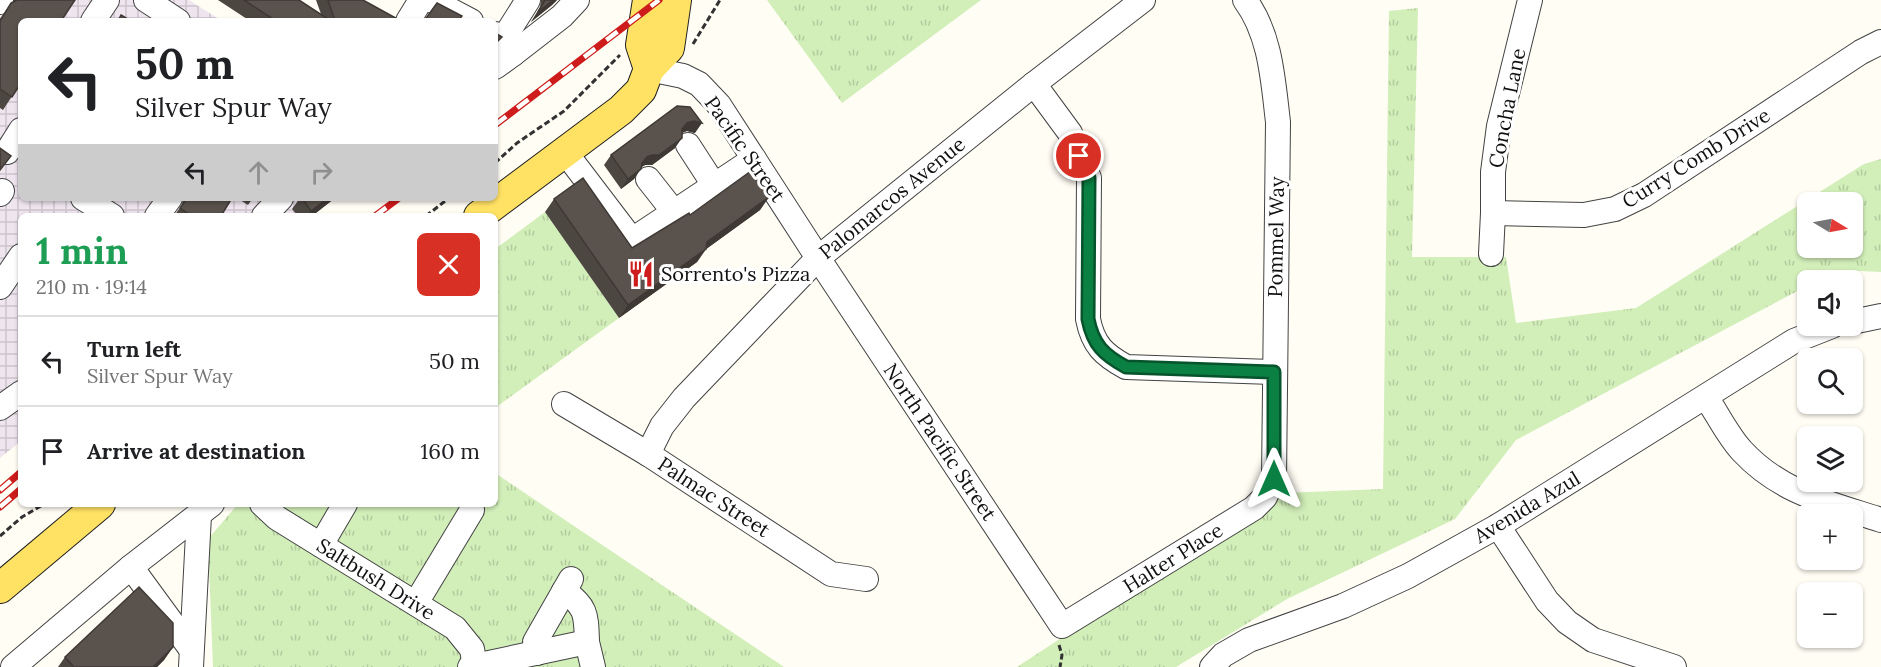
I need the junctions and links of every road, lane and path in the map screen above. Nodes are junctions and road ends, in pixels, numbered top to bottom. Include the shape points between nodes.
1 (107, 0) edge
2 (146, 0) edge
3 (421, 0) edge
4 (431, 0) edge
5 (528, 0) edge
6 (577, 0) edge
7 (648, 0) edge
8 (676, 0) edge
9 (720, 0) edge
10 (1143, 0) edge
11 (1245, 0) edge
12 (1530, 0) edge
13 (95, 18) edge
14 (173, 18) edge
15 (399, 18) edge
16 (465, 18) edge
17 (1881, 42) edge
18 (692, 45) dead end
19 (502, 48) edge
20 (621, 55) dead end
21 (649, 69) junction
22 (1034, 84) junction
23 (18, 136) edge
24 (688, 145) dead end
25 (565, 152) junction
26 (9, 153) edge
27 (754, 159) junction
28 (498, 160) edge
29 (648, 178) dead end
30 (714, 185) junction
31 (91, 201) edge
32 (278, 201) edge
33 (445, 201) edge
34 (674, 212) junction
35 (108, 213) edge
36 (267, 213) edge
37 (430, 213) edge
38 (483, 213) edge
39 (1493, 213) junction
40 (1491, 254) dead end
41 (818, 258) junction
42 (18, 263) edge
43 (8, 285) edge
44 (1881, 316) edge
45 (1863, 320) edge
46 (1807, 336) edge
47 (1274, 372) junction
48 (18, 395) edge
49 (1706, 397) junction
50 (564, 404) dead end
51 (0, 408) edge
52 (648, 454) junction
53 (1274, 479) joint
54 (39, 507) edge
55 (96, 507) edge
56 (265, 507) edge
57 (343, 507) edge
58 (206, 509) edge
59 (472, 510) dead end
60 (1881, 520) edge
61 (1498, 526) junction
62 (0, 536) edge
63 (321, 545) junction
64 (131, 567) junction
65 (866, 579) dead end
66 (0, 588) edge
67 (416, 603) junction
68 (1062, 626) joint
69 (587, 642) junction
70 (537, 653) junction
71 (191, 658) edge
72 (13, 667) edge
73 (470, 667) edge
74 (475, 667) edge
75 (593, 667) edge
76 (1212, 667) edge
77 (1674, 667) edge

1 - 13 street
2 - 14 street
3 - 15 street
4 - 16 street
5 - 19 street
6 - 19 street via 562,16
7 - 21 main road via 641,45
8 - 21 main road via 669,48
9 - 18 path
10 - 22 street, Palomarcos Avenue
11 - 47 street, Pommel Way via 1255,13 1272,64 1278,122
12 - 39 street, Concha Lane via 1499,126
17 - 39 street, Curry Comb Drive via 1644,195 1615,209 1584,215
20 - 28 path via 564,111
21 - 25 main road via 641,90 621,110
21 - 27 street, Pacific Street via 683,76 699,84 719,105
22 - 41 street, Palomarcos Avenue
22 - 47 street via 1070,134 1089,178 1088,319 1091,333 1107,356 1126,367
23 - 26 street
24 - 30 street
25 - 34 street via 632,240
25 - 38 main road
27 - 30 street
27 - 41 street, Pacific Street
29 - 34 street
30 - 34 street
31 - 35 street
32 - 36 street
33 - 37 path
39 - 40 street, Concha Lane
41 - 52 street, Palomarcos Avenue via 684,398 662,426
41 - 68 street, North Pacific Street
42 - 43 street
44 - 45 street
46 - 49 street, Avenida Azul
47 - 53 street, Pommel Way
48 - 51 street
49 - 60 street via 1741,449 1764,472 1796,492
49 - 61 street, Avenida Azul
50 - 52 street, Palmac Street
52 - 65 street, Palmac Street via 831,574
53 - 68 street, Halter Place via 1254,508
54 - 62 path
55 - 66 main road
56 - 63 street, Saltbush Drive
57 - 63 street
58 - 64 street
58 - 71 street
59 - 67 street
61 - 76 street, Avenida Azul via 1344,606 1249,640 1223,655
61 - 77 street via 1547,601 1567,622 1593,640
63 - 67 street, Saltbush Drive
64 - 71 street
64 - 72 street
67 - 74 street, Saltbush Drive via 455,628 472,649
69 - 70 street
69 - 70 street via 586,615 568,585 535,642
69 - 75 street
70 - 74 street
73 - 74 street

